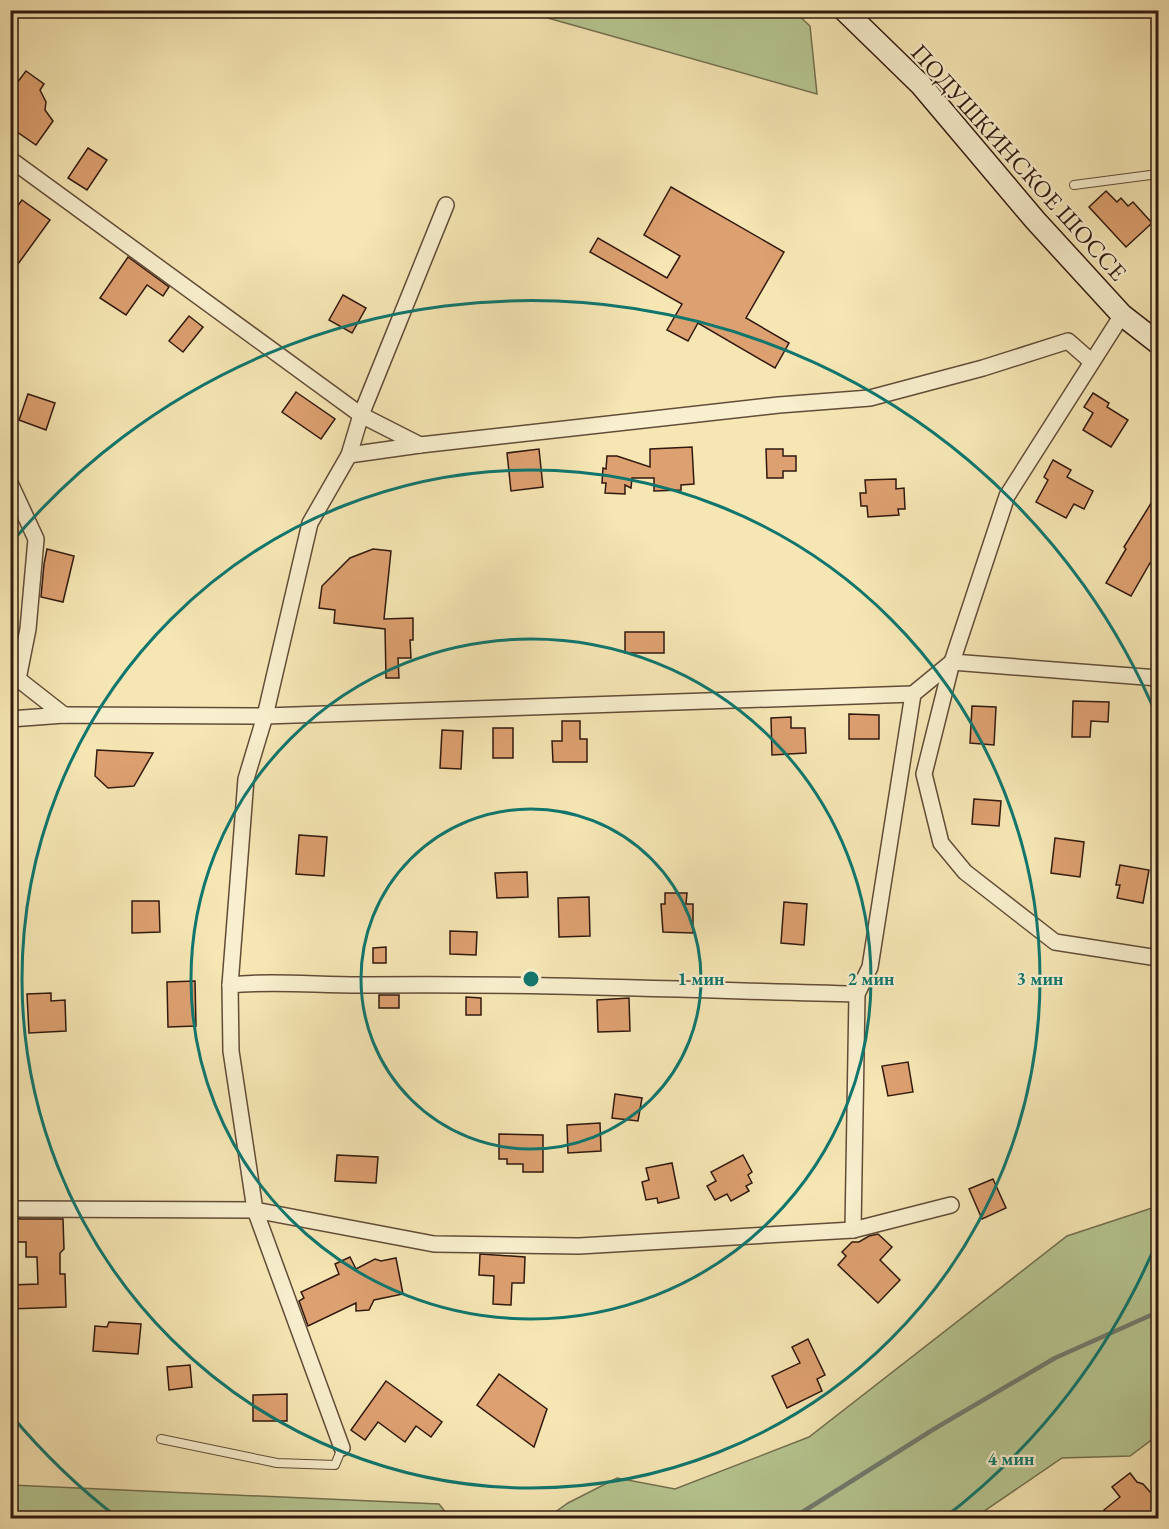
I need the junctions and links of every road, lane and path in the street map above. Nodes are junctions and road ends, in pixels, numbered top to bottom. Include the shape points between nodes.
1 (844, 10) edge
2 (10, 159) edge
3 (1158, 174) edge
4 (1074, 186) dead end
5 (446, 205) dead end
6 (1122, 315) junction
7 (1158, 343) edge
8 (1092, 362) junction
9 (361, 414) junction
10 (420, 445) junction
11 (349, 455) junction
12 (10, 483) edge
13 (952, 662) junction
14 (1158, 678) edge
15 (913, 694) junction
16 (64, 715) junction
17 (265, 716) junction
18 (10, 718) edge
19 (1158, 958) edge
20 (230, 985) junction
21 (857, 994) junction
22 (951, 1205) dead end
23 (20, 1209) dead end
24 (255, 1209) junction
25 (853, 1230) junction
26 (161, 1439) dead end
27 (342, 1448) joint

1 - 6 main road, ПОДУШКИНСКОЕ ШОССЕ via 921,85
2 - 9 street
3 - 4 lane
5 - 9 street
6 - 7 main road, ПОДУШКИНСКОЕ ШОССЕ
6 - 8 street
8 - 10 street via 1068,341 870,398
8 - 13 street via 1007,496
9 - 10 street
9 - 11 street
10 - 11 street
11 - 17 street via 310,523
12 - 16 street via 36,539 28,629 18,679
13 - 14 street
13 - 15 street
13 - 19 street via 924,774 941,843 965,872 1055,942
15 - 17 street
15 - 21 street via 870,967
16 - 17 street
16 - 18 street
17 - 20 street via 246,779
20 - 21 street via 474,984
20 - 24 street via 231,1051
21 - 25 street
22 - 25 street
23 - 24 street
24 - 25 street via 434,1244 579,1246
24 - 27 street
26 - 27 lane via 277,1463 335,1465

